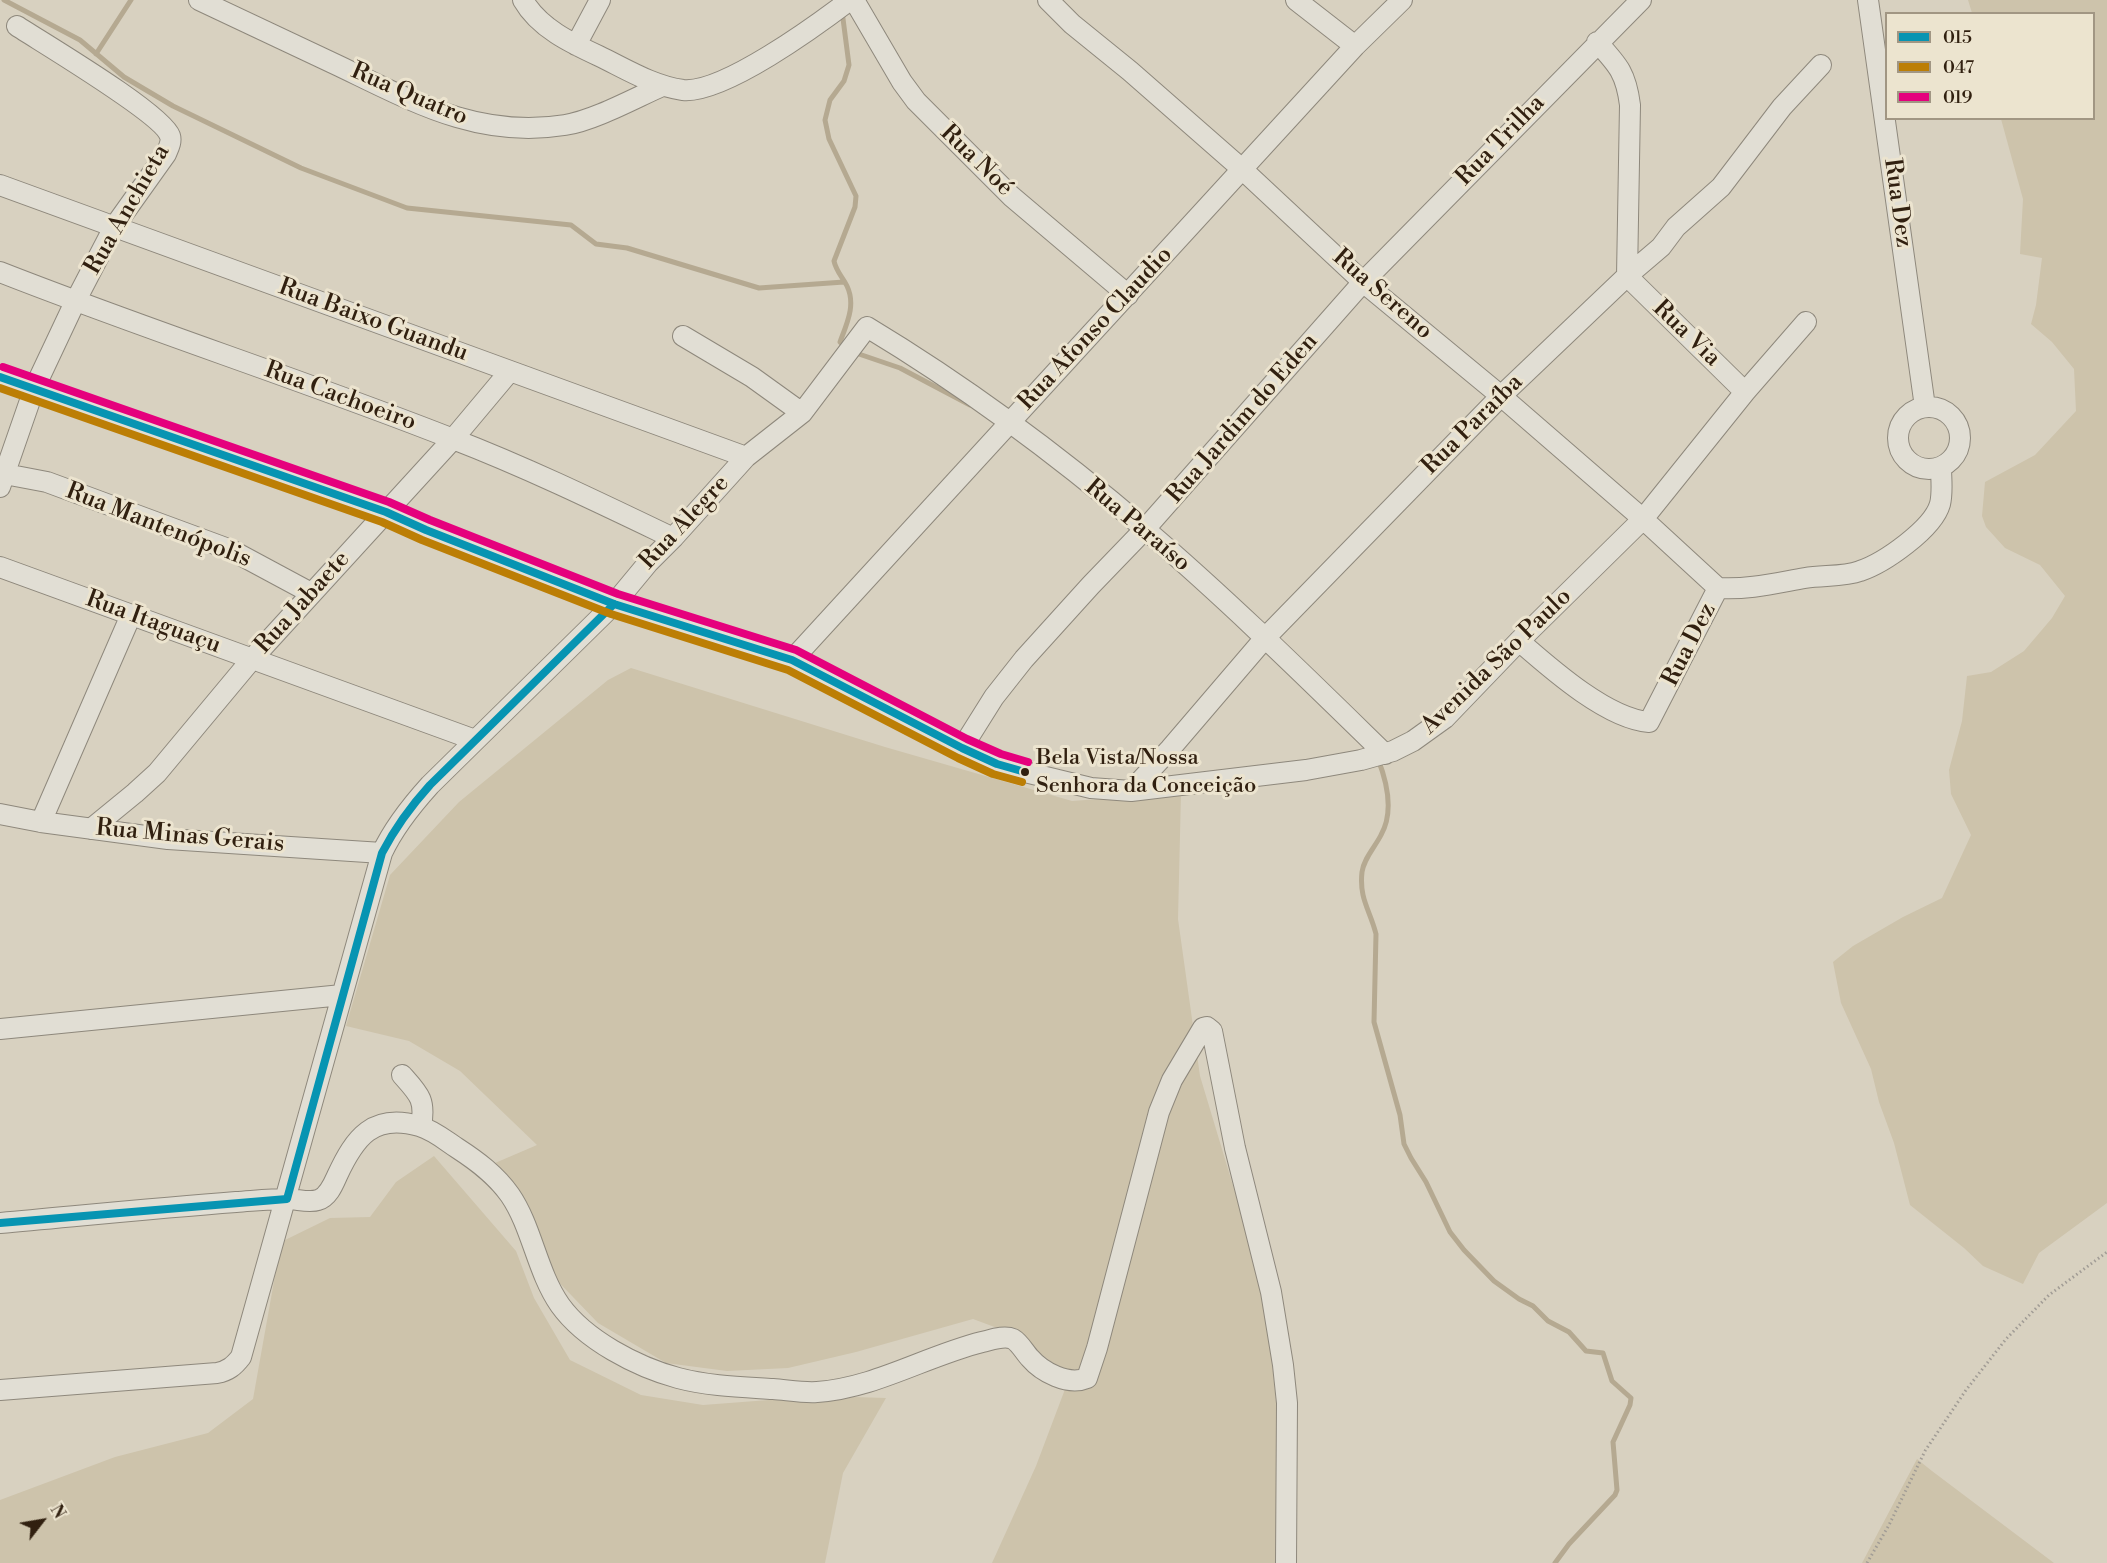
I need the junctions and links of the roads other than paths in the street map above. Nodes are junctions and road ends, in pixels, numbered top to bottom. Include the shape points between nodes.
1 (198, 0) edge
2 (523, 0) edge
3 (600, 0) edge
4 (852, 0) edge
5 (1048, 0) edge
6 (1296, 0) edge
7 (1402, 0) edge
8 (1641, 0) edge
9 (1868, 0) edge
10 (834, 7) edge
11 (17, 26) dead end
12 (1597, 42) junction
13 (576, 45) junction
14 (1354, 46) junction
15 (1821, 65) dead end
16 (662, 86) junction
17 (1243, 170) junction
18 (0, 185) edge
19 (114, 227) junction
20 (0, 272) edge
21 (1627, 276) junction
22 (1363, 282) junction
23 (1128, 295) junction
24 (75, 302) junction
25 (1806, 322) dead end
26 (867, 327) joint
27 (683, 336) dead end
28 (510, 371) junction
29 (0, 377) edge
30 (34, 389) junction
31 (1745, 392) junction
32 (1501, 396) junction
33 (1925, 407) junction
34 (802, 412) junction
35 (1011, 422) junction
36 (453, 439) junction
37 (746, 457) junction
38 (1941, 467) junction
39 (2, 478) edge
40 (386, 512) junction
41 (1642, 519) junction
42 (1145, 529) junction
43 (673, 538) junction
44 (0, 567) edge
45 (1718, 588) junction
46 (311, 593) junction
47 (614, 604) junction
48 (131, 615) junction
49 (1265, 638) junction
50 (1518, 641) junction
51 (252, 659) junction
52 (792, 660) junction
53 (475, 740) junction
54 (962, 748) junction
55 (1385, 754) junction
56 (1131, 791) junction
57 (0, 814) edge
58 (41, 822) junction
59 (91, 829) junction
60 (382, 853) junction
61 (342, 995) junction
62 (0, 1029) edge
63 (402, 1075) dead end
64 (421, 1126) junction
65 (287, 1199) junction
66 (0, 1222) edge
67 (0, 1390) edge
68 (1286, 1563) edge

1 - 16 street, Rua Quatro via 428,107 483,125 566,125
2 - 13 street via 551,30
3 - 13 street
4 - 10 street
4 - 23 street, Rua Noé via 916,101 1011,196
5 - 17 street, Rua Sereno
6 - 14 street
7 - 14 street, Rua Afonso Claudio
8 - 12 street, Rua Trilha
9 - 33 street, Rua Dez
10 - 16 street via 760,63 715,84 687,90
11 - 19 street, Rua Anchieta via 126,97 170,135 166,154
12 - 21 street via 1619,66 1628,85
12 - 22 street, Rua Trilha
13 - 16 street
14 - 17 street, Rua Afonso Claudio
15 - 21 street, Rua Paraíba via 1782,107 1721,187 1676,227 1661,248
17 - 22 street, Rua Sereno
17 - 23 street, Rua Afonso Claudio
18 - 19 street, Rua Baixo Guandu
19 - 24 street, Rua Anchieta
19 - 28 street, Rua Baixo Guandu
20 - 24 street, Rua Cachoeiro
21 - 31 street, Rua Via
21 - 32 street, Rua Paraíba
22 - 32 street, Rua Sereno
22 - 42 street, Rua Jardim do Eden
23 - 35 street, Rua Afonso Claudio
24 - 30 street, Rua Anchieta
24 - 36 street, Rua Cachoeiro
25 - 31 street, Avenida São Paulo
26 - 34 street, Rua Alegre
26 - 35 street, Rua Paraíso
27 - 34 street
28 - 36 street, Rua Jabaete
28 - 37 street, Rua Baixo Guandu
29 - 30 street, Avenida São Paulo
30 - 39 street, Rua Anchieta
30 - 40 street, Avenida São Paulo
31 - 41 street, Avenida São Paulo
32 - 41 street, Rua Sereno
32 - 49 street, Rua Paraíba
33 - 38 street via 1942,410 1959,430 1955,456
33 - 38 street via 1903,420 1897,437 1899,446 1915,466
34 - 37 street, Rua Alegre
35 - 42 street, Rua Paraíso
35 - 52 street, Rua Afonso Claudio
36 - 40 street, Rua Jabaete
36 - 43 street, Rua Cachoeiro via 543,476
37 - 43 street, Rua Alegre
38 - 45 street, Rua Dez via 1942,493 1931,519 1881,561 1858,572 1742,589
39 - 46 street, Rua Mantenópolis via 46,482 231,550
40 - 46 street, Rua Jabaete
40 - 47 street, Avenida São Paulo
41 - 45 street, Rua Sereno
41 - 50 street, Avenida São Paulo
42 - 49 street, Rua Paraíso
42 - 54 street, Rua Jardim do Eden via 1024,659
43 - 47 street, Rua Alegre
44 - 48 street, Rua Itaguaçu
45 - 50 street, Rua Dez via 1649,722 1614,710 1587,694
46 - 51 street, Rua Jabaete
47 - 52 street, Avenida São Paulo
47 - 53 street, Rua Alegre
48 - 51 street, Rua Itaguaçu
48 - 58 street
49 - 55 street, Rua Paraíso
49 - 56 street, Rua Paraíba
50 - 55 street, Avenida São Paulo via 1445,718 1413,741
51 - 53 street, Rua Itaguaçu
51 - 59 street, Rua Jabaete via 157,773
52 - 54 street, Avenida São Paulo
53 - 60 street, Rua Alegre via 408,810
54 - 56 street, Avenida São Paulo via 997,764 1050,779
55 - 56 street, Avenida São Paulo via 1306,770
57 - 58 street, Rua Minas Gerais
58 - 59 street, Rua Minas Gerais
59 - 60 street, Rua Minas Gerais via 168,839
60 - 61 street, Rua Alegre
61 - 62 street
61 - 65 street, Rua Alegre
63 - 64 street via 422,1101
64 - 65 street via 396,1122 374,1126 354,1145 324,1197 312,1201
64 - 68 street via 475,1160 511,1196 556,1298 573,1320 606,1345 645,1366 710,1383 815,1392 851,1388 959,1348 1012,1338 1043,1370 1080,1381 1087,1378 1099,1342 1159,1113 1172,1080 1207,1027 1212,1031 1234,1148 1271,1292 1283,1365 1287,1403
65 - 66 street
65 - 67 street, Rua Alegre via 242,1358 229,1370

